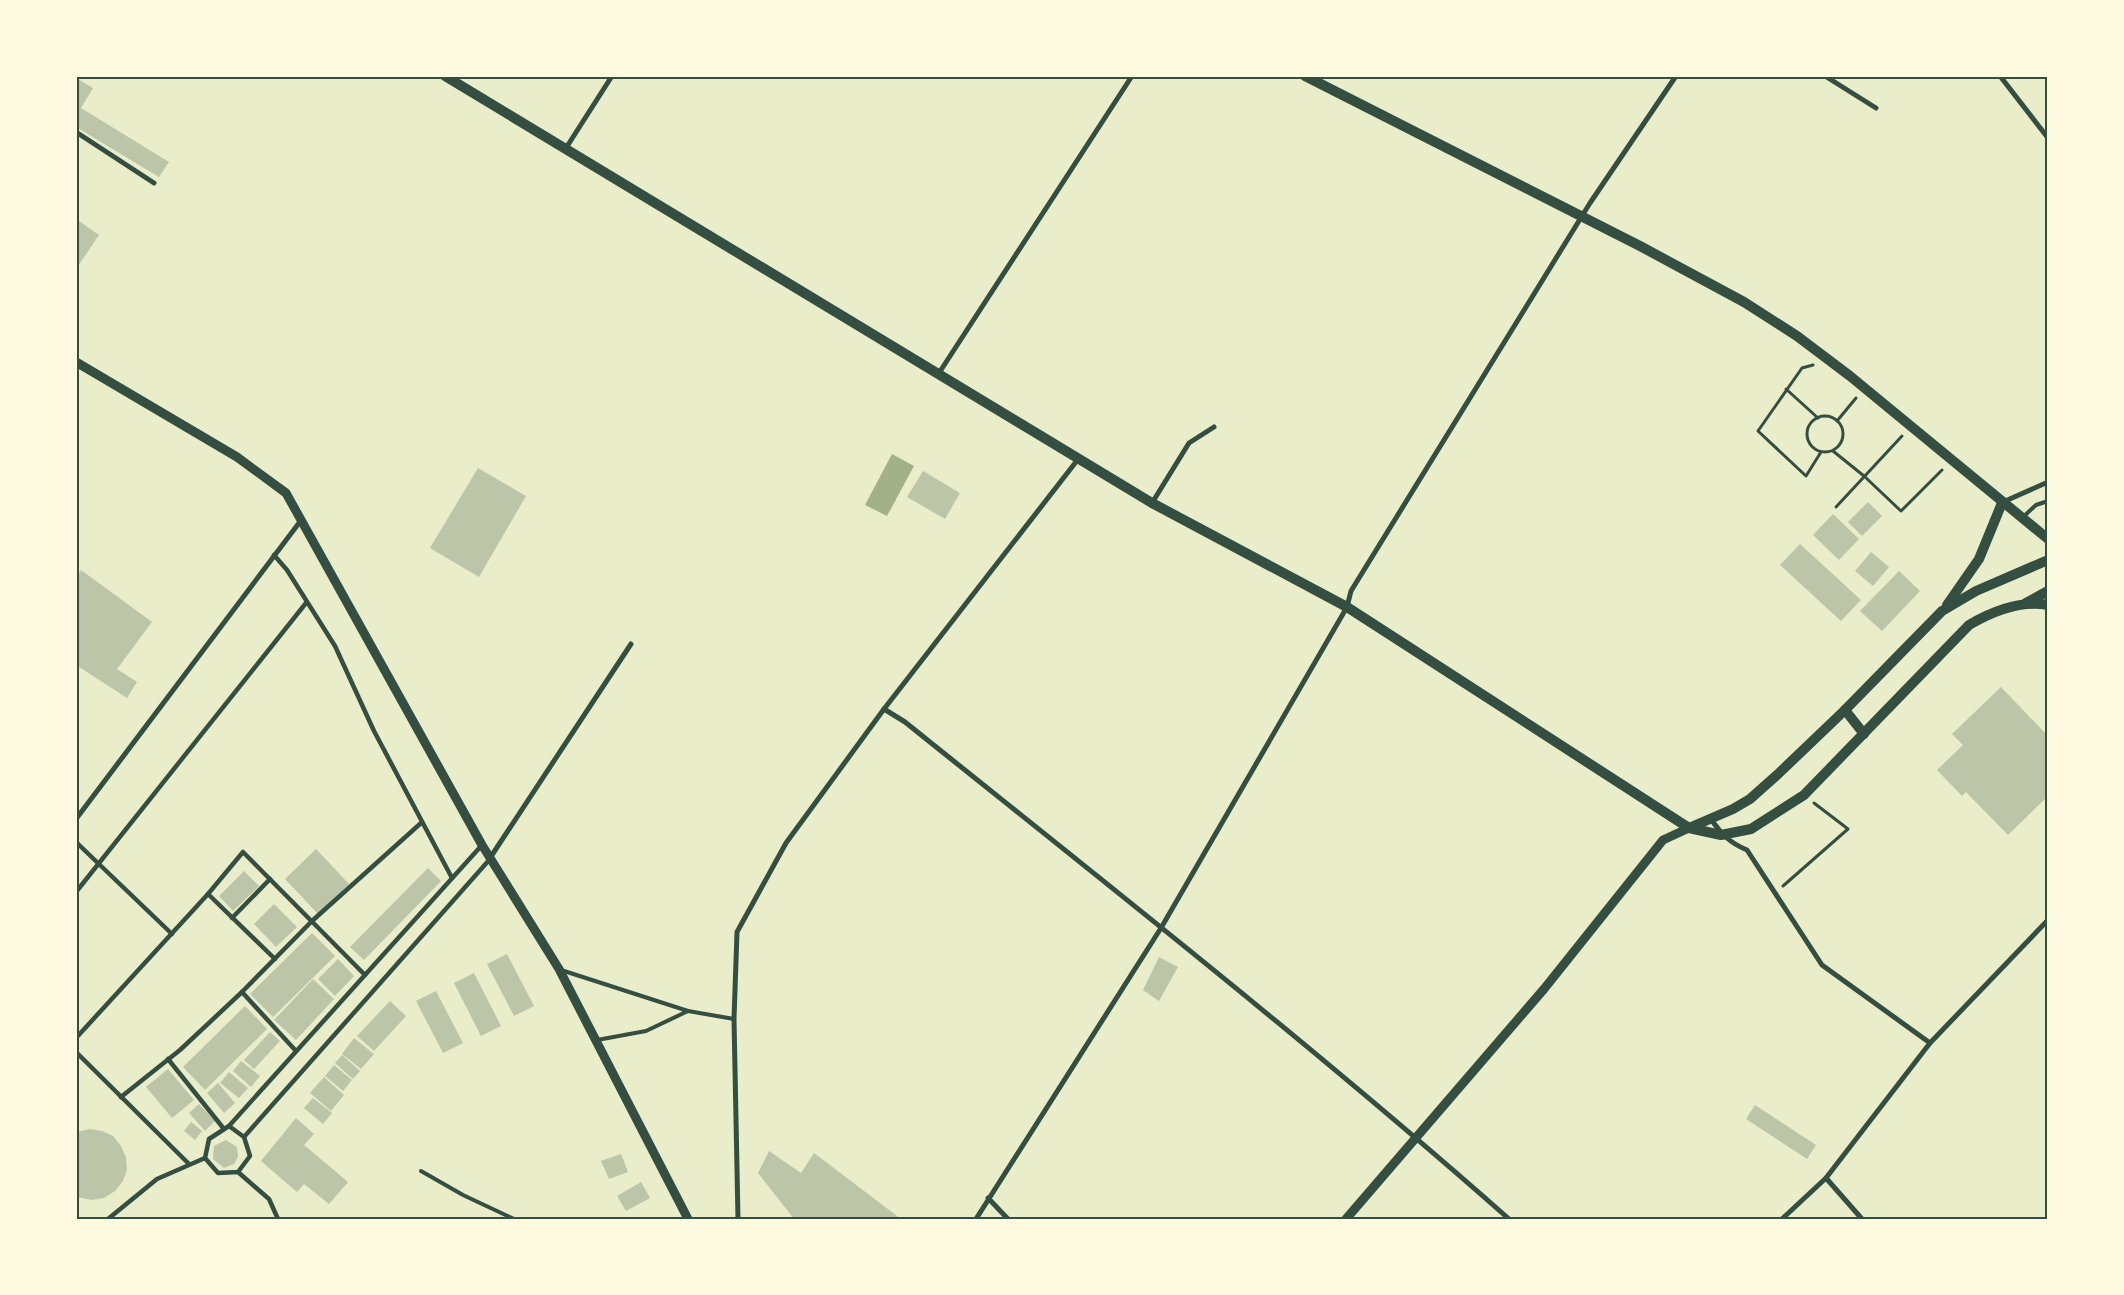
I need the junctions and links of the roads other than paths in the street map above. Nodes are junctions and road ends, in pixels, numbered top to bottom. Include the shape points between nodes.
1 (444, 76) edge
2 (612, 76) edge
3 (1132, 76) edge
4 (1305, 76) edge
5 (1676, 76) edge
6 (1826, 76) edge
7 (2000, 76) edge
8 (1876, 108) dead end
9 (76, 132) edge
10 (2048, 138) edge
11 (566, 148) junction
12 (154, 182) dead end
13 (1582, 218) junction
14 (76, 362) edge
15 (939, 373) junction
16 (1214, 427) dead end
17 (1079, 458) junction
18 (2048, 482) edge
19 (2048, 501) edge
20 (1152, 503) junction
21 (2002, 503) junction
22 (2022, 518) junction
23 (302, 519) junction
24 (2048, 539) edge
25 (274, 555) junction
26 (2048, 560) edge
27 (2048, 591) edge
28 (306, 603) junction
29 (2025, 604) junction
30 (2045, 604) edge
31 (1346, 607) junction
32 (1942, 611) junction
33 (632, 644) dead end
34 (884, 709) junction
35 (1844, 710) junction
36 (1864, 734) junction
37 (76, 819) edge
38 (1711, 819) junction
39 (421, 823) junction
40 (1689, 828) junction
41 (1721, 835) junction
42 (77, 843) edge
43 (482, 845) junction
44 (490, 858) junction
45 (98, 863) junction
46 (270, 878) junction
47 (452, 878) junction
48 (76, 892) edge
49 (208, 894) junction
50 (232, 918) junction
51 (2048, 920) edge
52 (312, 921) junction
53 (1161, 928) junction
54 (172, 934) junction
55 (275, 959) junction
56 (559, 969) junction
57 (365, 975) junction
58 (242, 992) junction
59 (688, 1011) junction
60 (734, 1019) junction
61 (76, 1038) edge
62 (595, 1040) junction
63 (1930, 1043) junction
64 (296, 1051) junction
65 (76, 1052) edge
66 (168, 1059) junction
67 (121, 1097) junction
68 (229, 1126) junction
69 (224, 1129) junction
70 (1415, 1136) junction
71 (244, 1137) junction
72 (205, 1158) junction
73 (189, 1164) junction
74 (421, 1171) dead end
75 (238, 1172) junction
76 (1826, 1178) junction
77 (988, 1198) junction
78 (108, 1219) edge
79 (278, 1219) edge
80 (514, 1219) edge
81 (688, 1219) edge
82 (738, 1219) edge
83 (976, 1219) edge
84 (1008, 1219) edge
85 (1346, 1219) edge
86 (1509, 1219) edge
87 (1782, 1219) edge
88 (1862, 1219) edge

1 - 11 main road
2 - 11 street
3 - 15 street
4 - 13 main road
5 - 13 street
6 - 8 street
7 - 10 street
9 - 12 street
11 - 15 main road
13 - 21 main road via 1744,302 1797,336 1864,387
13 - 31 street via 1351,591
14 - 23 street via 237,457 286,493
15 - 17 main road
16 - 20 street via 1189,443
17 - 20 main road
17 - 34 street
18 - 21 street
19 - 22 lane via 2036,505
20 - 31 main road
21 - 22 main road
21 - 32 main road via 1978,559
22 - 24 main road
23 - 25 street
23 - 43 street
25 - 28 street
25 - 37 street
26 - 32 main road via 1984,587
27 - 29 main road
28 - 39 street via 335,646
28 - 45 street
29 - 30 main road
29 - 36 main road via 1984,616 1969,625
31 - 40 main road
31 - 53 street
32 - 35 main road
33 - 44 street
34 - 53 street via 905,722
34 - 60 street via 786,843 737,932
35 - 36 main road
35 - 38 main road via 1750,799
36 - 41 main road via 1804,795 1751,828
38 - 40 main road
38 - 41 street
39 - 47 street
39 - 52 street
40 - 41 main road
40 - 70 street via 1663,840 1544,988
41 - 63 street via 1747,850 1822,965
42 - 45 street
43 - 44 street
43 - 47 street
44 - 56 street
44 - 71 street
45 - 48 street
45 - 54 street
46 - 49 street via 243,852
46 - 50 street
46 - 52 street
47 - 57 street
49 - 50 street
49 - 54 street
50 - 55 street
51 - 63 street
52 - 55 street
52 - 57 street
53 - 70 street
53 - 77 street
54 - 61 street
55 - 58 street
56 - 59 lane
56 - 62 street
57 - 64 street
58 - 64 street
58 - 66 street
59 - 60 lane
59 - 62 lane via 646,1031
60 - 82 street
62 - 81 street
63 - 76 street
64 - 68 street
65 - 67 street
66 - 67 street
66 - 69 street
67 - 73 street
68 - 69 street
68 - 71 street
69 - 72 street via 208,1139
70 - 85 street
70 - 86 street
71 - 75 street via 250,1156
72 - 73 street
72 - 75 street via 218,1173
73 - 78 street via 157,1179
74 - 80 lane
75 - 79 street via 269,1199
76 - 87 street
76 - 88 street
77 - 83 street
77 - 84 street

